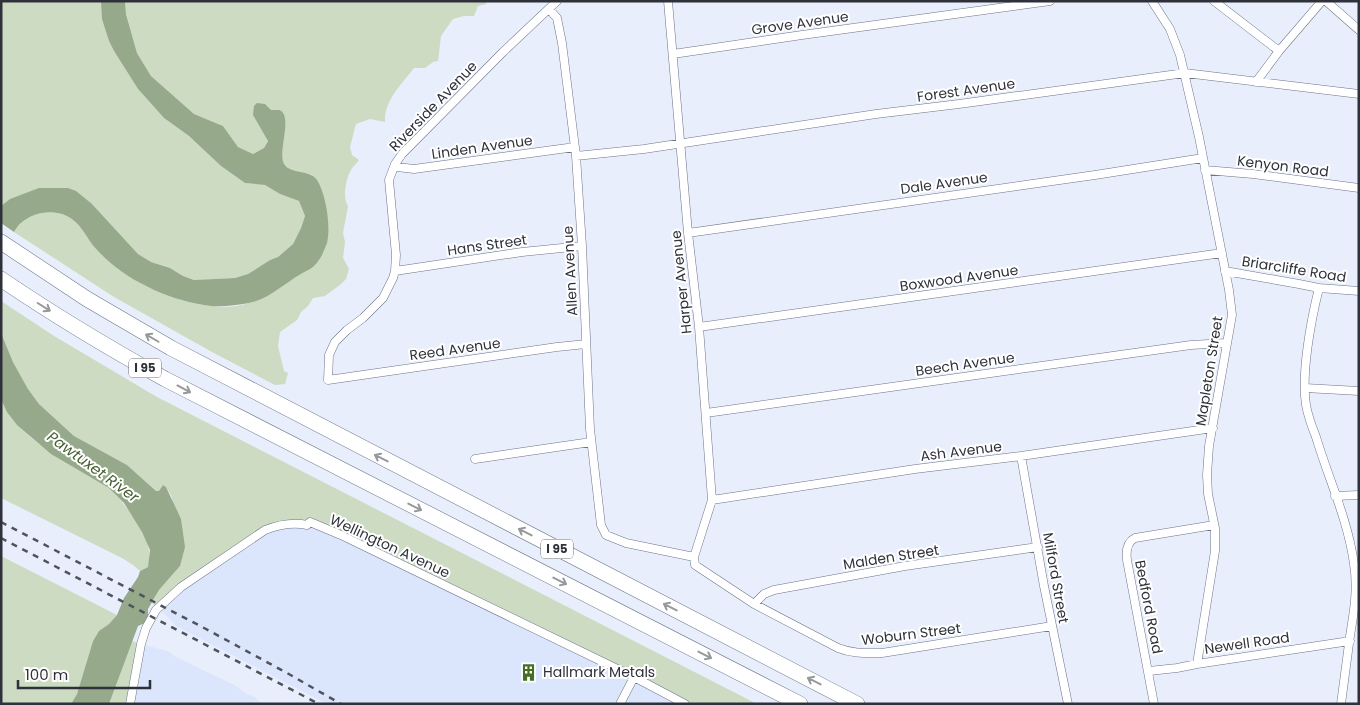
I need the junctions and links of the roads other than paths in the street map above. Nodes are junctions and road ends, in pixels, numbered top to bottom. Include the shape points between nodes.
1 (557, 1) edge
2 (668, 1) edge
3 (1050, 1) edge
4 (1152, 1) edge
5 (1214, 1) edge
6 (1322, 1) edge
7 (1326, 1) edge
8 (549, 9) junction
9 (1359, 30) edge
10 (1279, 51) junction
11 (673, 54) junction
12 (1185, 73) junction
13 (1256, 82) junction
14 (1359, 94) edge
15 (681, 144) junction
16 (575, 147) junction
17 (576, 156) junction
18 (1203, 158) junction
19 (394, 164) junction
20 (1205, 170) junction
21 (1359, 188) edge
22 (688, 233) junction
23 (7, 246) edge
24 (582, 246) junction
25 (1222, 253) junction
26 (395, 271) junction
27 (1225, 271) junction
28 (2, 279) edge
29 (1319, 288) junction
30 (1359, 291) edge
31 (699, 327) junction
32 (1227, 342) junction
33 (586, 344) junction
34 (328, 380) joint
35 (1305, 388) junction
36 (1359, 391) edge
37 (706, 413) junction
38 (1213, 428) junction
39 (591, 442) junction
40 (1021, 456) junction
41 (475, 459) dead end
42 (1359, 495) edge
43 (1335, 496) junction
44 (712, 500) junction
45 (1214, 525) junction
46 (1038, 547) junction
47 (694, 557) junction
48 (1358, 594) edge
49 (754, 604) junction
50 (1052, 626) junction
51 (1350, 641) junction
52 (1196, 664) junction
53 (1149, 672) junction
54 (634, 677) junction
55 (130, 704) edge
56 (620, 704) edge
57 (684, 704) edge
58 (800, 704) edge
59 (857, 704) edge
60 (1068, 704) edge
61 (1154, 704) edge
62 (1341, 704) edge

1 - 8 street, Riverside Avenue
2 - 11 street, Harper Avenue
3 - 11 street, Grove Avenue
4 - 12 street, Mapleton Street via 1174,37
5 - 10 street
6 - 10 street
7 - 9 street
8 - 16 street, Allen Avenue via 557,18 562,43
8 - 19 street, Riverside Avenue
10 - 13 street
11 - 15 street, Harper Avenue
12 - 13 street, Forest Avenue
12 - 15 street, Forest Avenue via 876,114
12 - 18 street, Mapleton Street
13 - 14 street, Forest Avenue
15 - 17 street, Forest Avenue
15 - 22 street, Harper Avenue
16 - 17 street, Allen Avenue
16 - 19 street, Linden Avenue via 414,169
17 - 24 street, Allen Avenue
18 - 20 street, Mapleton Street
18 - 22 street, Dale Avenue
19 - 26 street, Riverside Avenue via 389,180
20 - 21 street, Kenyon Road
20 - 25 street, Mapleton Street
22 - 31 street, Harper Avenue
59 -> 23 highway, I 95 via 179,353
24 - 26 street, Hans Street
24 - 33 street, Allen Avenue
25 - 27 street, Mapleton Street
25 - 31 street, Boxwood Avenue
26 - 34 street, Riverside Avenue via 383,298 335,342 329,355
27 - 29 street, Briarcliffe Road
27 - 32 street, Mapleton Street via 1231,308
28 -> 58 highway, I 95 via 123,356 182,388
29 - 30 street, Briarcliffe Road
29 - 35 street
31 - 37 street, Harper Avenue
32 - 37 street, Beech Avenue
32 - 38 street, Mapleton Street
33 - 34 street, Reed Avenue
33 - 39 street, Allen Avenue
35 - 36 street
35 - 43 street via 1306,408
37 - 44 street, Harper Avenue
38 - 40 street, Ash Avenue
38 - 45 street, Mapleton Street via 1207,483
39 - 41 street
39 - 47 street, Allen Avenue via 601,525 606,535 626,543
40 - 44 street, Ash Avenue
40 - 46 street, Milford Street
42 - 43 street
43 - 48 street via 1349,538
44 - 47 street, Harper Avenue
45 - 52 street, Mapleton Street via 1215,551
45 - 53 street, Bedford Road via 1135,538 1130,542 1126,560
46 - 49 street, Malden Street via 905,566 774,590
46 - 50 street, Milford Street
47 - 49 street via 695,565
48 - 51 street
49 - 50 street, Woburn Street via 838,648 856,653 882,653
50 - 60 street, Milford Street
51 - 52 street, Newell Road
51 - 62 street
52 - 53 street, Newell Road
53 - 61 street, Bedford Road
54 - 55 street, Wellington Avenue via 310,522 265,530 181,587 159,607 146,628
54 - 56 street
54 - 57 street, Wellington Avenue

